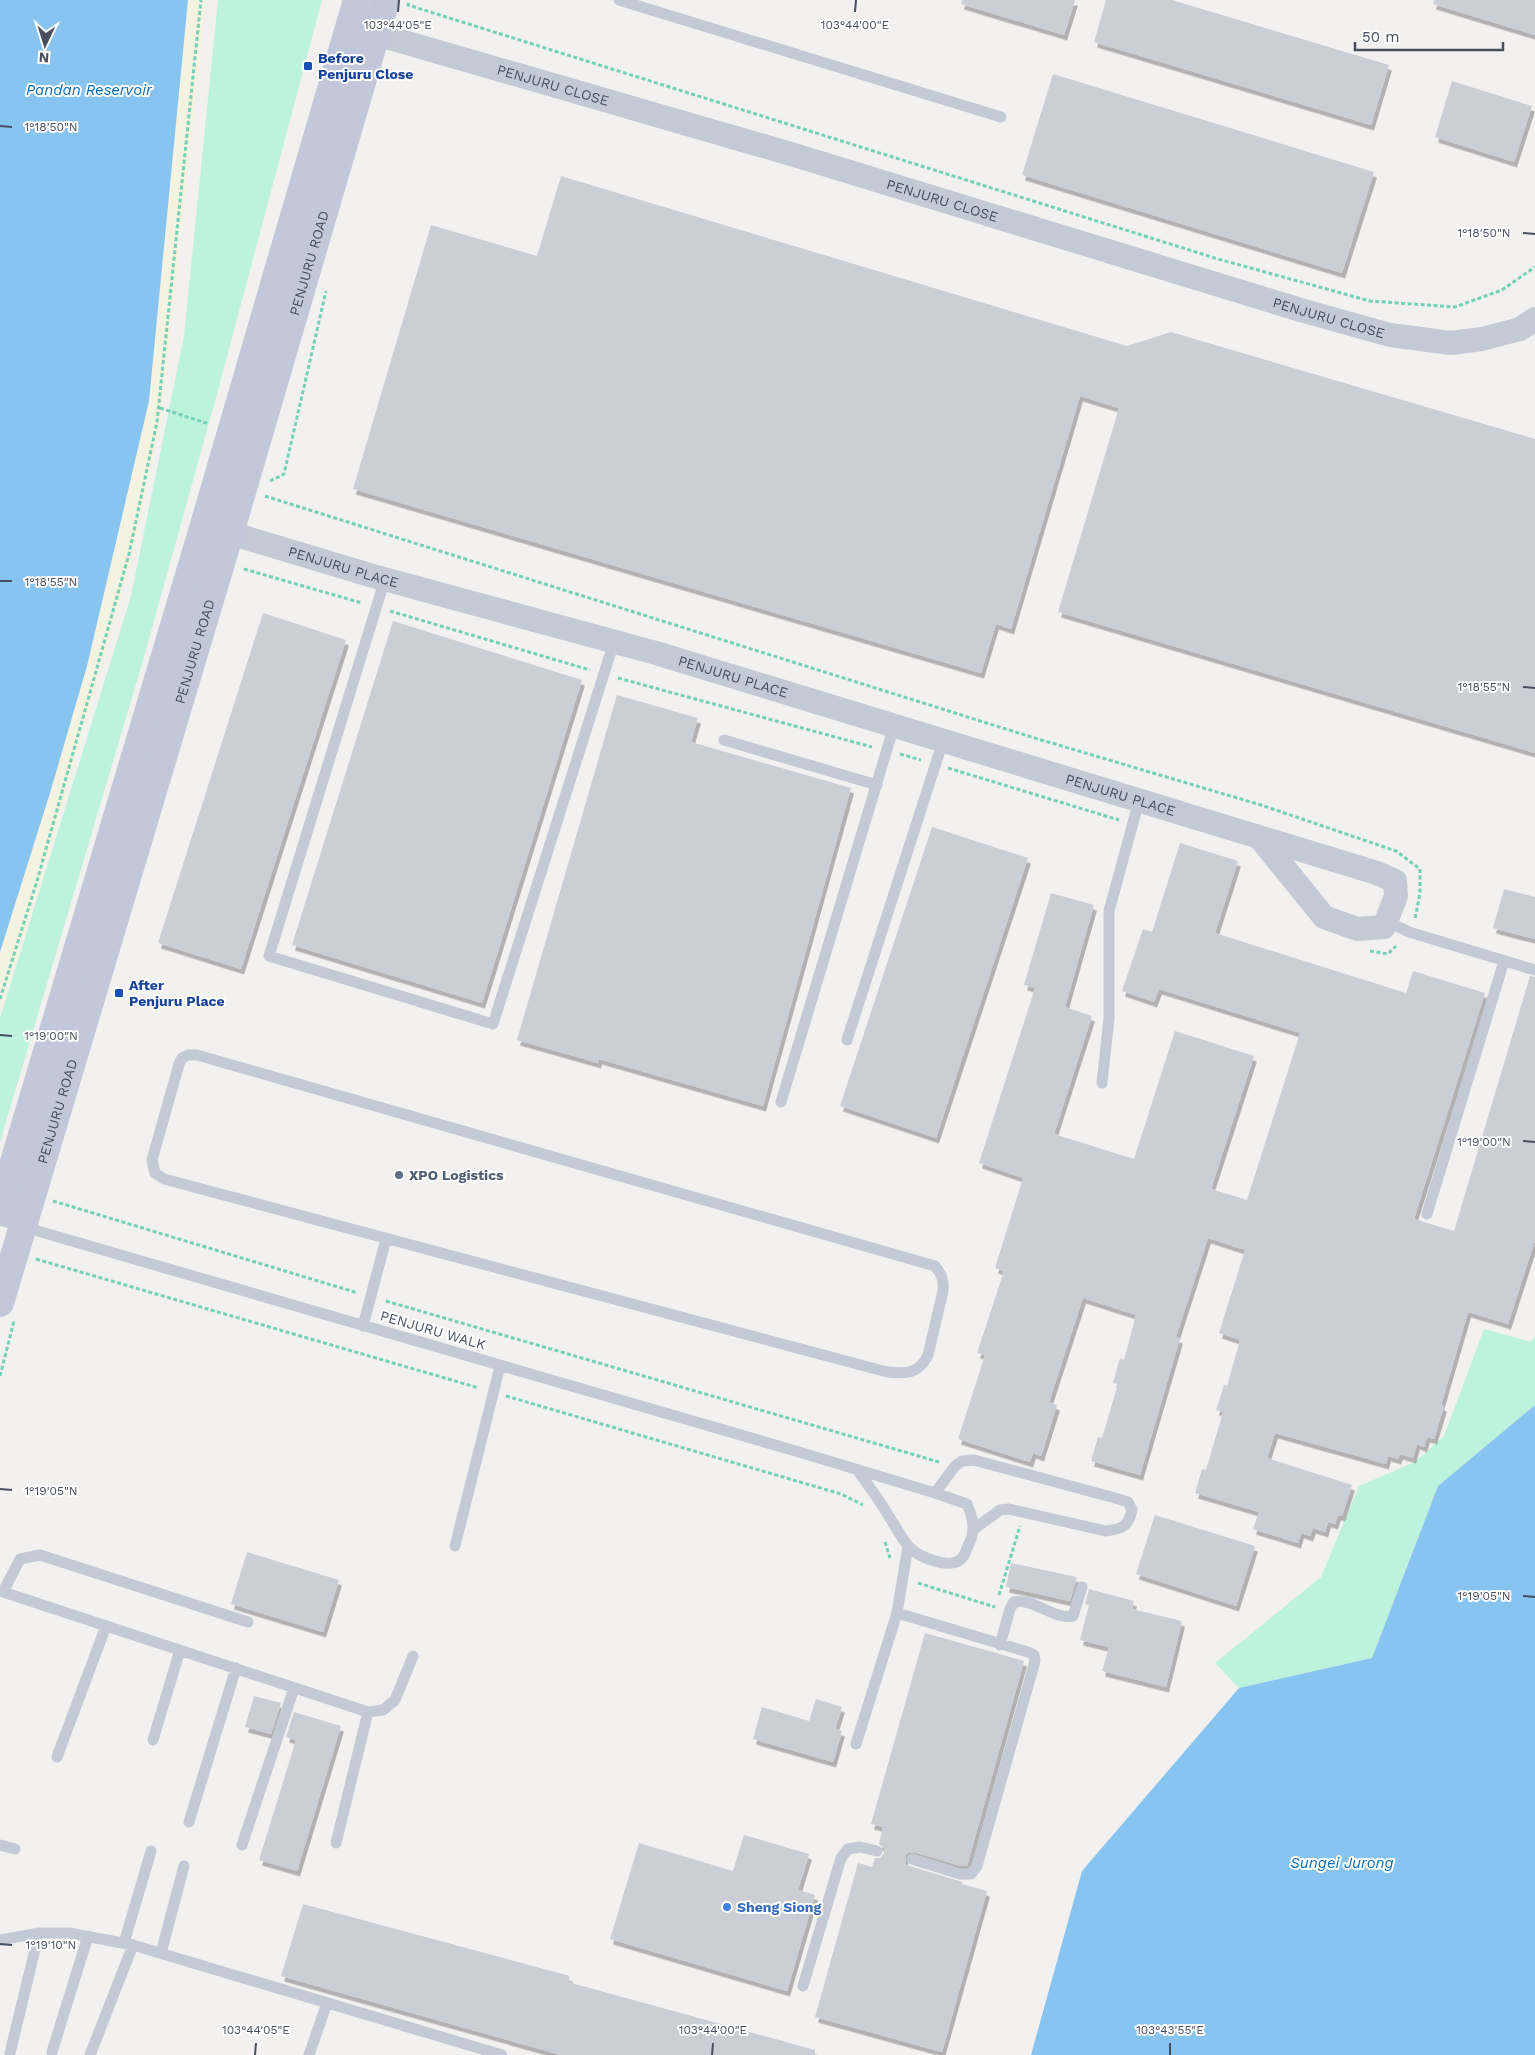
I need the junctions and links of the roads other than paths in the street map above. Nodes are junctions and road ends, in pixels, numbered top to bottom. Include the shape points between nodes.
1 (357, 0) edge
2 (618, 0) edge
3 (397, 2) edge
4 (350, 26) junction
5 (376, 34) junction
6 (1001, 117) dead end
7 (1535, 318) edge
8 (204, 525) junction
9 (230, 533) junction
10 (385, 579) junction
11 (614, 642) junction
12 (894, 726) junction
13 (724, 740) dead end
14 (944, 741) junction
15 (876, 785) junction
16 (1139, 801) junction
17 (1260, 838) junction
18 (1386, 921) junction
19 (1504, 961) junction
20 (1535, 970) edge
21 (847, 1040) dead end
22 (1102, 1083) dead end
23 (781, 1102) dead end
24 (0, 1209) edge
25 (1427, 1214) dead end
26 (11, 1224) edge
27 (386, 1239) junction
28 (0, 1303) edge
29 (363, 1326) junction
30 (500, 1366) junction
31 (857, 1470) junction
32 (935, 1493) junction
33 (974, 1529) junction
34 (455, 1546) dead end
35 (908, 1546) junction
36 (1082, 1586) dead end
37 (2, 1592) edge
38 (897, 1612) junction
39 (248, 1622) dead end
40 (106, 1626) junction
41 (1000, 1645) junction
42 (180, 1650) junction
43 (413, 1656) dead end
44 (236, 1668) junction
45 (294, 1688) junction
46 (368, 1712) junction
47 (153, 1740) dead end
48 (856, 1744) dead end
49 (57, 1757) dead end
50 (188, 1822) dead end
51 (336, 1843) dead end
52 (0, 1845) edge
53 (242, 1845) dead end
54 (15, 1849) dead end
55 (151, 1851) dead end
56 (877, 1851) dead end
57 (912, 1859) dead end
58 (184, 1866) dead end
59 (38, 1933) junction
60 (88, 1936) junction
61 (0, 1940) edge
62 (128, 1944) junction
63 (161, 1953) junction
64 (803, 1986) dead end
65 (327, 2003) junction
66 (52, 2052) dead end
67 (10, 2053) dead end
68 (90, 2055) edge
69 (309, 2055) edge
70 (502, 2055) edge

1 - 4 main road, PENJURU ROAD
2 - 6 lane
3 - 5 main road, PENJURU ROAD
4 - 5 street, PENJURU CLOSE
4 - 8 main road, PENJURU ROAD
5 - 7 street, PENJURU CLOSE via 791,154 1390,335 1451,343 1520,329
5 - 9 main road, PENJURU ROAD
8 - 9 street, PENJURU PLACE
8 - 24 main road, PENJURU ROAD
9 - 10 street, PENJURU PLACE
9 - 26 main road, PENJURU ROAD
10 - 11 street, PENJURU PLACE
10 - 11 lane via 269,956 493,1024
11 - 12 street, PENJURU PLACE
12 - 14 street, PENJURU PLACE
12 - 15 lane
13 - 15 lane
14 - 16 street, PENJURU PLACE
14 - 21 lane
15 - 23 lane
16 - 17 street, PENJURU PLACE
16 - 22 lane via 1109,912 1108,1018
17 - 18 street via 1324,917 1358,929 1384,927
17 - 18 street, PENJURU PLACE via 1395,881 1396,896
18 - 19 lane via 1409,932
19 - 20 lane
19 - 25 lane
26 - 28 main road, PENJURU ROAD
26 - 29 lane, PENJURU WALK
27 - 27 lane via 176,1183 155,1173 152,1160 182,1058 197,1055 935,1266 944,1282 928,1355 924,1364 904,1374 886,1372
27 - 29 lane
29 - 30 lane, PENJURU WALK
30 - 31 lane, PENJURU WALK
30 - 34 lane
31 - 32 lane, PENJURU WALK
31 - 35 lane
32 - 33 lane, PENJURU WALK via 966,1504
32 - 33 lane via 955,1466 962,1461 974,1460 1128,1502 1132,1510 1119,1530 1106,1531 1009,1509 1000,1510
33 - 35 lane via 961,1559 951,1563 920,1556
35 - 38 lane
36 - 41 lane via 1073,1616 1064,1616 1024,1600 1014,1602
37 - 39 lane via 20,1559 40,1555
37 - 40 lane
38 - 41 lane
38 - 48 lane
40 - 42 lane
40 - 49 lane
41 - 57 lane via 1028,1652 1034,1655 1034,1661 977,1866 971,1874 960,1874
42 - 44 lane
42 - 47 lane
43 - 46 lane via 395,1700 383,1710
44 - 45 lane
44 - 50 lane
45 - 46 lane
45 - 53 lane
46 - 51 lane
52 - 54 lane
55 - 62 lane
56 - 64 lane via 860,1847 848,1849 841,1858
58 - 63 lane
59 - 60 lane
59 - 61 lane
59 - 67 lane
60 - 62 lane
60 - 66 lane
62 - 63 lane
62 - 68 lane
63 - 65 lane
65 - 69 lane
65 - 70 lane

